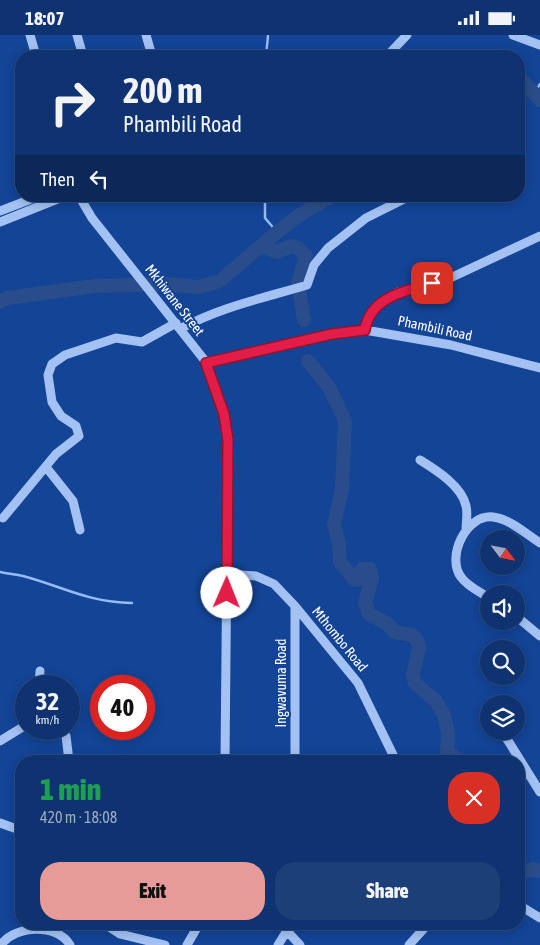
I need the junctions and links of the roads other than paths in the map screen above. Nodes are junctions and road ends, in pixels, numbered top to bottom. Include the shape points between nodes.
1 (30, 35) edge
2 (77, 35) edge
3 (146, 35) edge
4 (407, 35) edge
5 (513, 35) edge
6 (540, 45) edge
7 (34, 50) edge
8 (81, 50) edge
9 (150, 50) edge
10 (393, 50) edge
11 (23, 202) edge
12 (50, 202) edge
13 (83, 202) edge
14 (398, 202) edge
15 (0, 211) edge
16 (0, 222) edge
17 (540, 236) edge
18 (175, 323) junction
19 (365, 330) junction
20 (206, 363) junction
21 (540, 368) edge
22 (420, 459) dead end
23 (46, 467) junction
24 (3, 518) dead end
25 (80, 530) dead end
26 (466, 530) junction
27 (540, 543) edge
28 (227, 575) junction
29 (480, 592) edge
30 (295, 606) junction
31 (525, 623) edge
32 (540, 635) edge
33 (40, 671) dead end
34 (40, 675) edge
35 (15, 732) edge
36 (66, 740) edge
37 (508, 740) edge
38 (0, 741) edge
39 (68, 755) edge
40 (225, 755) edge
41 (295, 755) edge
42 (393, 755) edge
43 (517, 755) edge
44 (525, 768) edge
45 (540, 792) edge
46 (0, 823) edge
47 (15, 828) edge
48 (525, 909) edge
49 (540, 918) edge
50 (120, 930) edge
51 (196, 930) edge
52 (287, 930) edge
53 (291, 930) edge
54 (423, 930) edge
55 (1, 945) edge
56 (70, 945) edge
57 (165, 945) edge
58 (187, 945) edge
59 (278, 945) edge
60 (300, 945) edge
61 (409, 945) edge

1 - 7 street
2 - 8 street
3 - 9 street
4 - 10 street
5 - 6 street
11 - 15 street
12 - 16 street
13 - 18 street, Mkhiwane Street
14 - 18 street via 366,218 328,248 314,265 306,285 198,319
17 - 19 street via 446,279 398,292 382,301 370,315
18 - 20 street, Mkhiwane Street
18 - 23 street via 142,342 121,338 109,340 64,355 52,364 48,375 52,402 61,416 76,426 79,437 56,454
19 - 20 street, Phambili Road via 332,334
19 - 21 street, Phambili Road via 451,345
20 - 28 street, Mkhiwane Street via 224,414 228,440
22 - 26 street via 446,478 463,499
23 - 24 street
23 - 25 street via 73,501
26 - 27 street via 476,520 492,517 506,521
26 - 29 street via 456,567 461,578
28 - 30 street, Mthombo Road via 256,575 274,584
28 - 40 street, Mkhiwane Street
30 - 41 street, Ingwavuma Road
30 - 42 street, Mthombo Road via 358,683
31 - 32 street
33 - 34 street
35 - 38 street
36 - 39 street
37 - 43 street
44 - 45 street
46 - 47 street
48 - 49 street
50 - 57 street via 131,937
51 - 58 street
52 - 59 street
53 - 60 street
54 - 61 street
55 - 56 street via 15,933 43,930 59,934

